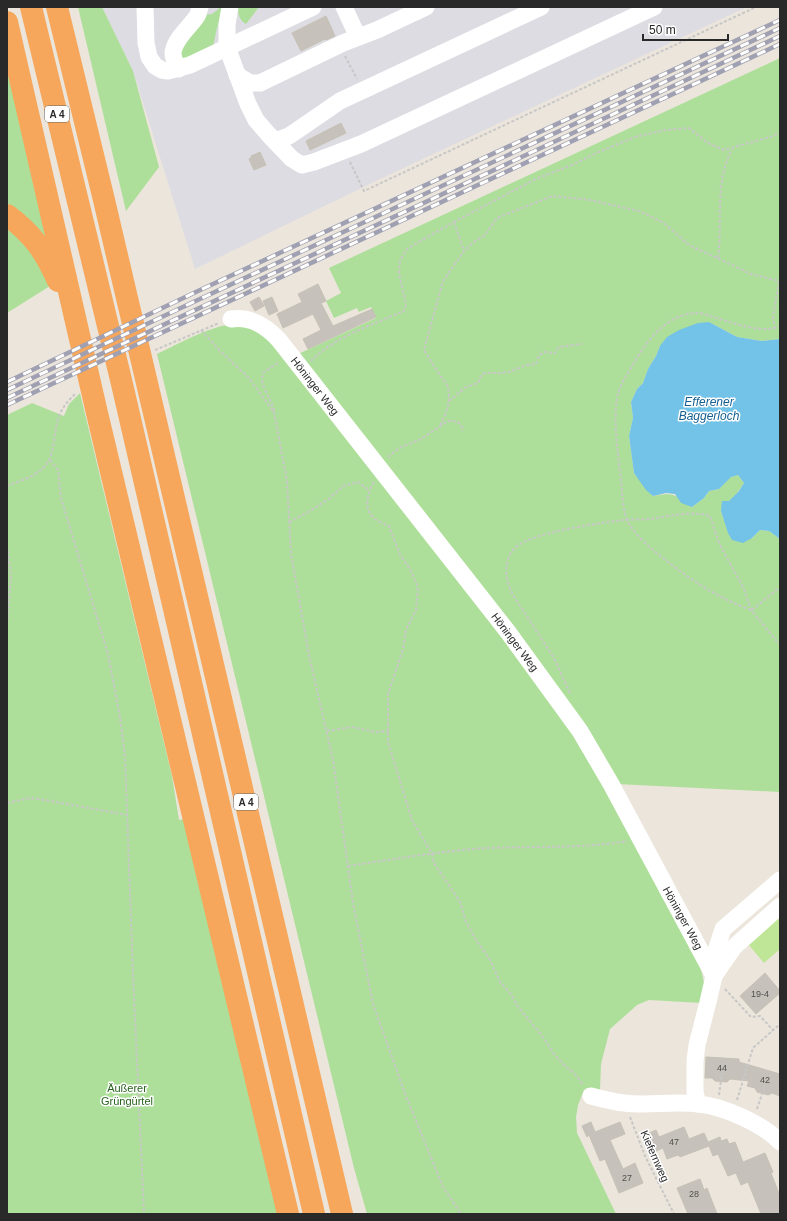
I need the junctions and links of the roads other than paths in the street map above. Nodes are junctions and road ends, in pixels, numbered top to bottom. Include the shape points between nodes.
1 (31, 7) edge
2 (57, 7) edge
3 (145, 7) edge
4 (202, 7) edge
5 (230, 7) edge
6 (313, 7) edge
7 (344, 7) edge
8 (426, 7) edge
9 (541, 7) edge
10 (654, 7) edge
11 (7, 22) edge
12 (358, 37) junction
13 (227, 47) junction
14 (179, 69) junction
15 (237, 75) junction
16 (275, 141) junction
17 (7, 215) edge
18 (231, 319) road end
19 (82, 342) junction
20 (183, 775) junction
21 (780, 880) edge
22 (780, 906) edge
23 (714, 976) junction
24 (264, 1000) junction
25 (591, 1096) road end
26 (698, 1104) junction
27 (780, 1142) edge
28 (288, 1214) edge
29 (314, 1214) edge
30 (342, 1214) edge

1 - 24 highway, A 4 via 122,384
2 - 30 highway, A 4
3 - 14 street via 146,43 150,57 155,66 162,70
4 - 14 street via 177,41 173,54
5 - 13 street
6 - 13 street
7 - 12 street
8 - 12 street
9 - 16 street via 340,101 289,136
10 - 16 street via 361,144 314,162 302,164 292,159
11 - 19 highway
12 - 15 street via 260,83 250,83
13 - 14 street
13 - 15 street
15 - 16 street via 256,120
17 - 19 highway via 23,227 47,257
18 - 23 street, Höninger Weg via 248,319 272,332 508,632 580,731
19 - 20 highway
20 - 24 highway
20 - 28 highway
21 - 23 street via 725,925 713,960
22 - 23 street via 734,947
23 - 26 street via 697,1045 695,1092
24 - 29 highway, A 4
25 - 26 street via 624,1103
26 - 27 street via 752,1122 774,1135

